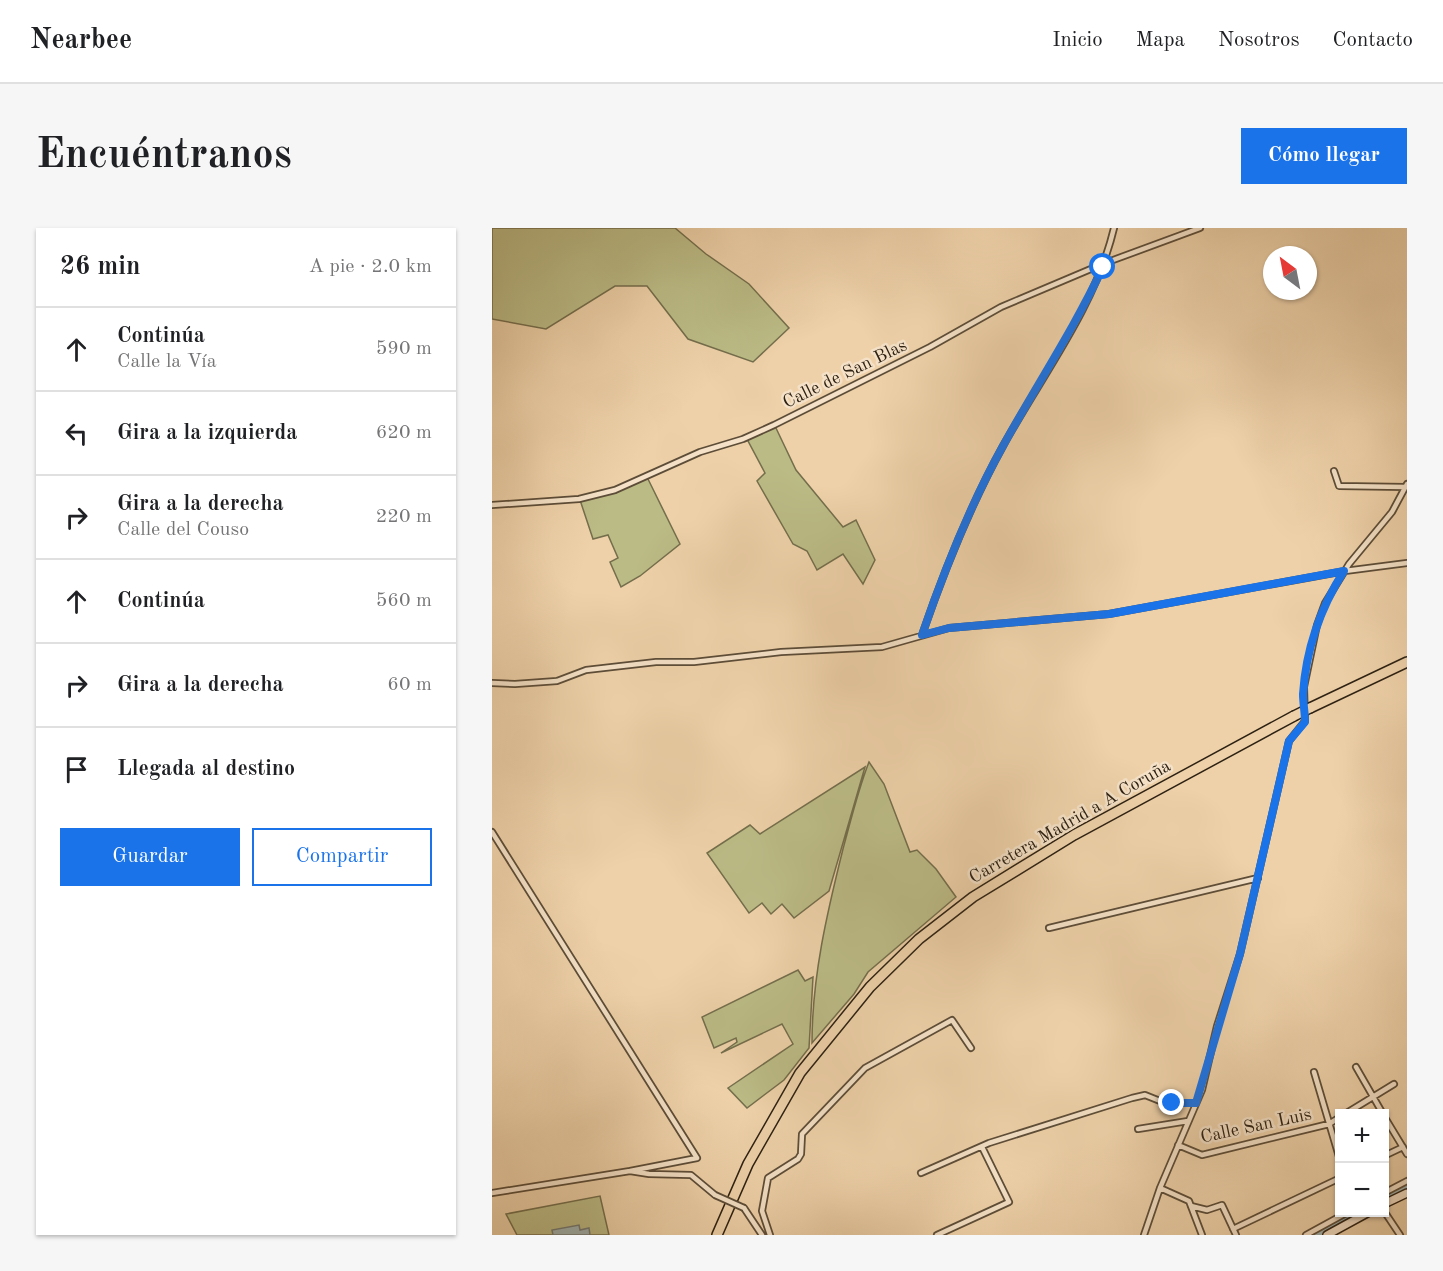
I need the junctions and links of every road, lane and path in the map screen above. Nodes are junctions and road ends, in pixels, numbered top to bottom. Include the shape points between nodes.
1 (1114, 228) edge
2 (1200, 228) edge
3 (1105, 263) junction
4 (1334, 471) dead end
5 (1406, 486) edge
6 (492, 505) edge
7 (1407, 563) edge
8 (1344, 571) junction
9 (922, 635) junction
10 (1407, 662) edge
11 (492, 683) edge
12 (1307, 712) junction
13 (492, 832) edge
14 (1258, 878) junction
15 (1049, 928) dead end
16 (971, 1048) dead end
17 (1356, 1067) dead end
18 (1314, 1072) dead end
19 (1394, 1084) dead end
20 (1373, 1096) junction
21 (1196, 1103) junction
22 (1352, 1109) edge
23 (1381, 1109) edge
24 (1335, 1120) edge
25 (1188, 1121) junction
26 (1389, 1123) edge
27 (1329, 1124) junction
28 (1138, 1129) dead end
29 (1335, 1144) edge
30 (1178, 1145) junction
31 (982, 1147) junction
32 (1403, 1147) junction
33 (1389, 1154) edge
34 (1407, 1154) edge
35 (630, 1171) junction
36 (921, 1173) dead end
37 (1335, 1180) edge
38 (1407, 1181) edge
39 (1160, 1188) junction
40 (1389, 1190) edge
41 (492, 1193) edge
42 (1407, 1193) edge
43 (1389, 1202) edge
44 (1191, 1206) junction
45 (1339, 1217) edge
46 (1360, 1217) edge
47 (1388, 1217) edge
48 (1233, 1229) junction
49 (717, 1235) edge
50 (762, 1235) edge
51 (770, 1235) edge
52 (937, 1235) edge
53 (1144, 1235) edge
54 (1202, 1235) edge
55 (1236, 1235) edge
56 (1306, 1235) edge
57 (1327, 1235) edge
58 (1400, 1235) edge

1 - 3 street
2 - 3 street, Calle de San Blas
3 - 6 street, Calle de San Blas via 1001,307 767,428 700,452 615,490 579,499
3 - 9 street via 1066,341 1002,447 945,573
4 - 5 street via 1339,486
5 - 8 street via 1392,512
7 - 8 street
8 - 9 street via 1109,614 949,628
8 - 12 street via 1317,625 1304,687
9 - 11 street via 882,647 656,662 586,670 556,681
10 - 12 highway, Carretera Madrid a A Coruña
12 - 14 street via 1304,725 1289,741
12 - 49 highway, Carretera Madrid a A Coruña, bridge via 1074,835 973,897 919,939 870,987 800,1073 748,1164
13 - 35 street via 697,1158
14 - 15 street
14 - 21 street
16 - 51 street via 952,1020 865,1068 801,1134 798,1158 768,1178 762,1212
17 - 20 street
18 - 27 street
19 - 20 street
20 - 22 street
20 - 23 street
21 - 25 street
21 - 31 street via 1165,1103 1142,1095
24 - 27 street, Calle San Luis
25 - 28 street
25 - 30 street
26 - 32 street
27 - 29 street
27 - 30 street, Calle San Luis via 1202,1155
30 - 39 street
31 - 36 street
31 - 52 street via 1009,1202
32 - 33 street
32 - 34 street
35 - 41 street
35 - 50 street, bridge via 691,1175 715,1195 744,1208
37 - 48 street
38 - 40 street
39 - 44 street via 1190,1201
39 - 53 street
42 - 43 street
44 - 48 street via 1207,1210 1222,1205
44 - 54 street
45 - 56 street
46 - 57 street
47 - 58 street
48 - 55 street

